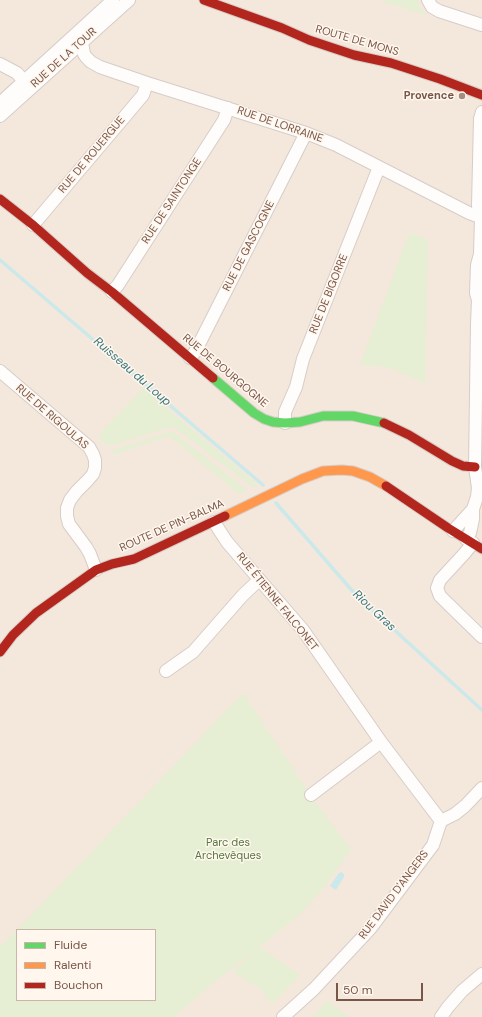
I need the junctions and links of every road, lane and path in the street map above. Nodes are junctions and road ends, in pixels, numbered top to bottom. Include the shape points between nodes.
1 (113, 0) edge
2 (129, 0) edge
3 (204, 0) edge
4 (428, 0) edge
5 (482, 25) edge
6 (82, 42) junction
7 (0, 64) edge
8 (24, 81) junction
9 (147, 83) junction
10 (482, 95) edge
11 (0, 103) edge
12 (228, 108) junction
13 (482, 112) edge
14 (0, 116) edge
15 (306, 133) junction
16 (379, 167) junction
17 (0, 199) edge
18 (481, 218) edge
19 (33, 224) junction
20 (112, 292) junction
21 (190, 358) junction
22 (0, 372) edge
23 (285, 423) junction
24 (475, 467) junction
25 (480, 489) edge
26 (473, 509) junction
27 (214, 522) junction
28 (453, 531) junction
29 (474, 544) edge
30 (96, 570) junction
31 (259, 580) junction
32 (482, 637) edge
33 (0, 652) edge
34 (166, 671) dead end
35 (381, 742) junction
36 (482, 788) edge
37 (311, 795) dead end
38 (441, 820) junction
39 (482, 974) edge
40 (283, 1017) edge
41 (441, 1017) edge

1 - 8 street, RUE DE LA TOUR
2 - 6 street, RUE DE LA TOUR
3 - 10 street, ROUTE DE MONS via 346,53 391,63
4 - 5 street via 432,7 439,11
6 - 9 street, RUE DE LORRAINE via 84,54 91,62
6 - 14 street, RUE DE LA TOUR
7 - 8 street via 17,73
8 - 11 street, RUE DE LA TOUR
9 - 12 street, RUE DE LORRAINE
9 - 19 street, RUE DE ROUERGUE via 143,94
12 - 15 street, RUE DE LORRAINE
12 - 20 street, RUE DE SAINTONGE via 224,120
13 - 18 street via 478,206
15 - 16 street, RUE DE LORRAINE
15 - 21 street, RUE DE GASCOGNE
16 - 18 street, RUE DE LORRAINE
16 - 23 street, RUE DE BIGORRE via 303,359 286,412
17 - 19 street, RUE DE BOURGOGNE
18 - 24 street via 476,293 478,300
19 - 20 street, RUE DE BOURGOGNE
20 - 21 street, RUE DE BOURGOGNE
21 - 23 street, RUE DE BOURGOGNE via 254,413 273,422
22 - 30 street, RUE DE RIGOULAS via 89,447 93,454 93,474 70,500 67,516 69,524 90,554
23 - 24 street, RUE DE BOURGOGNE via 323,416 369,419 404,432 463,466
24 - 25 street
25 - 26 street
26 - 28 street
26 - 29 street via 470,533
27 - 28 street, ROUTE DE PIN-BALMA via 302,479 323,471 334,470 353,471 370,477
27 - 30 street, ROUTE DE PIN-BALMA via 134,559
27 - 31 street, RUE ÉTIENNE FALCONET
28 - 29 street, ROUTE DE PIN-BALMA
29 - 32 street via 440,580 437,588 440,596
30 - 33 street, ROUTE DE PIN-BALMA via 36,613
31 - 34 street via 243,594 193,652
31 - 35 street, RUE ÉTIENNE FALCONET via 303,630
35 - 37 street
35 - 38 street, RUE ÉTIENNE FALCONET
36 - 38 street via 455,814
38 - 40 street, RUE DAVID D'ANGERS via 433,844 370,929 314,989
39 - 41 street via 462,991

